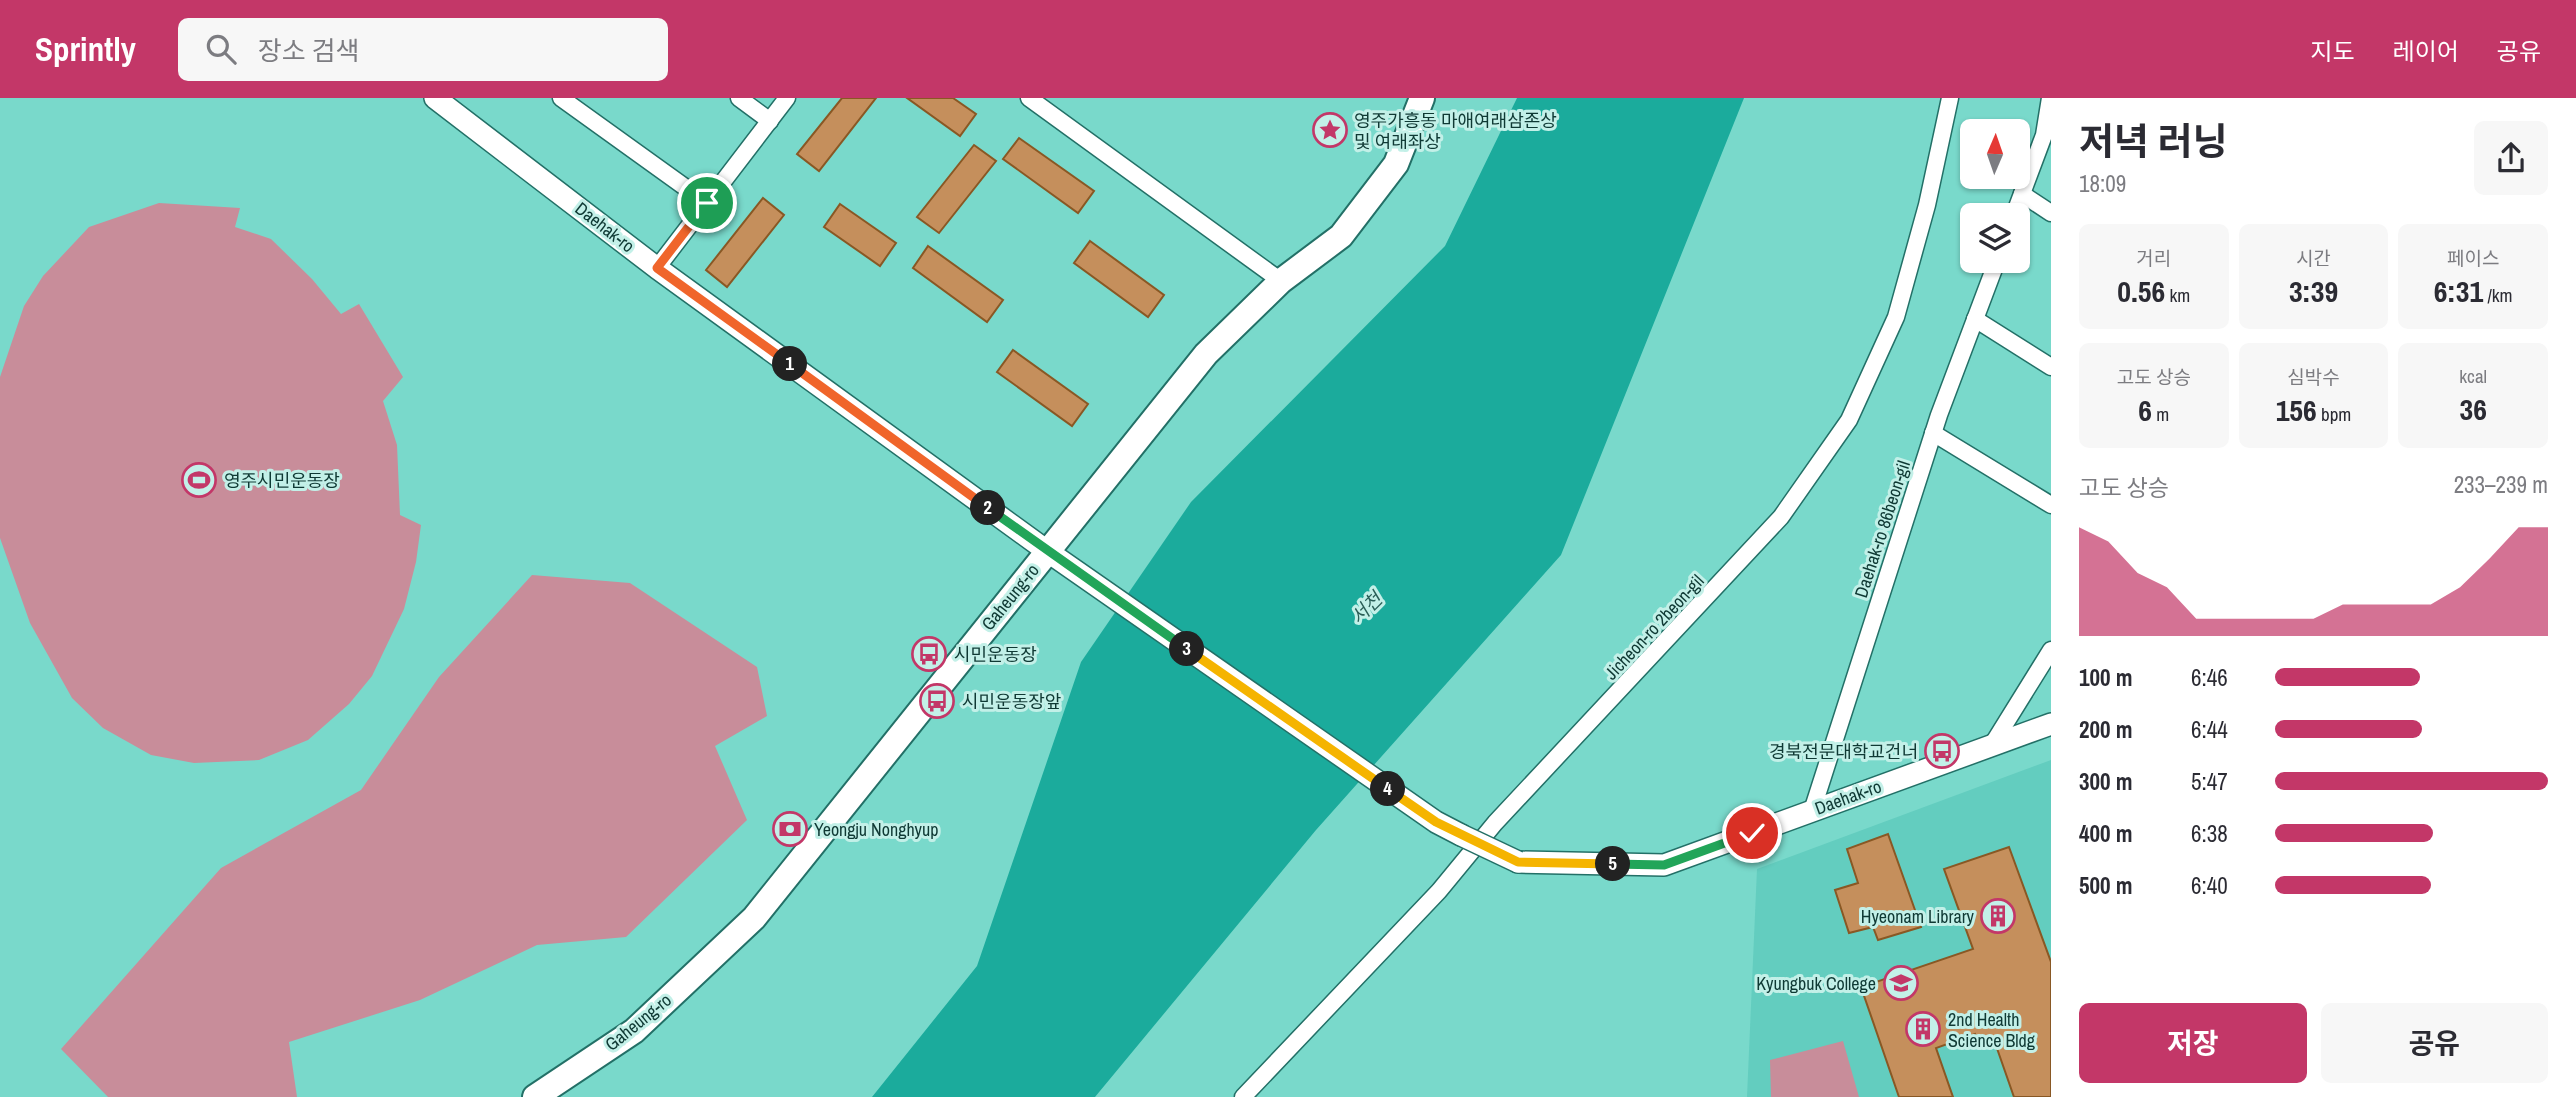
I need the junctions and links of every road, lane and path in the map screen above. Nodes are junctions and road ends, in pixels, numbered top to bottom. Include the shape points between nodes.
1 (435, 98) edge
2 (561, 98) edge
3 (739, 98) edge
4 (787, 98) edge
5 (1029, 98) edge
6 (1422, 98) edge
7 (1950, 98) edge
8 (2050, 98) edge
9 (770, 121) junction
10 (2022, 194) junction
11 (707, 203) junction
12 (2019, 203) edge
13 (2051, 213) edge
14 (657, 268) junction
15 (1992, 273) edge
16 (1281, 281) junction
17 (1975, 319) junction
18 (2051, 367) edge
19 (1933, 433) junction
20 (2051, 505) edge
21 (1047, 551) junction
22 (2051, 650) edge
23 (2051, 724) edge
24 (1992, 745) junction
25 (1812, 811) junction
26 (535, 1097) edge
27 (1243, 1097) edge

1 - 14 main road, Daehak-ro
2 - 11 street
3 - 9 street
4 - 9 street
5 - 16 street
6 - 16 main road, Gaheung-ro via 1396,164 1341,236
7 - 27 street, Jicheon-ro 2beon-gil via 1896,317 1849,420 1781,517 1495,823 1439,891
8 - 10 street via 2044,135
9 - 11 street
10 - 12 street
10 - 13 street
11 - 14 street
14 - 21 main road, Daehak-ro
15 - 17 street, Daehak-ro 86beon-gil
16 - 21 main road, Gaheung-ro via 1206,354
17 - 18 street
17 - 19 street, Daehak-ro 86beon-gil
19 - 20 street
19 - 25 street, Daehak-ro 86beon-gil
21 - 25 main road, Daehak-ro, bridge via 1436,822 1518,862 1664,865
21 - 26 main road, Gaheung-ro via 754,918 634,1031
22 - 24 street
23 - 24 main road, Daehak-ro
24 - 25 main road, Daehak-ro

